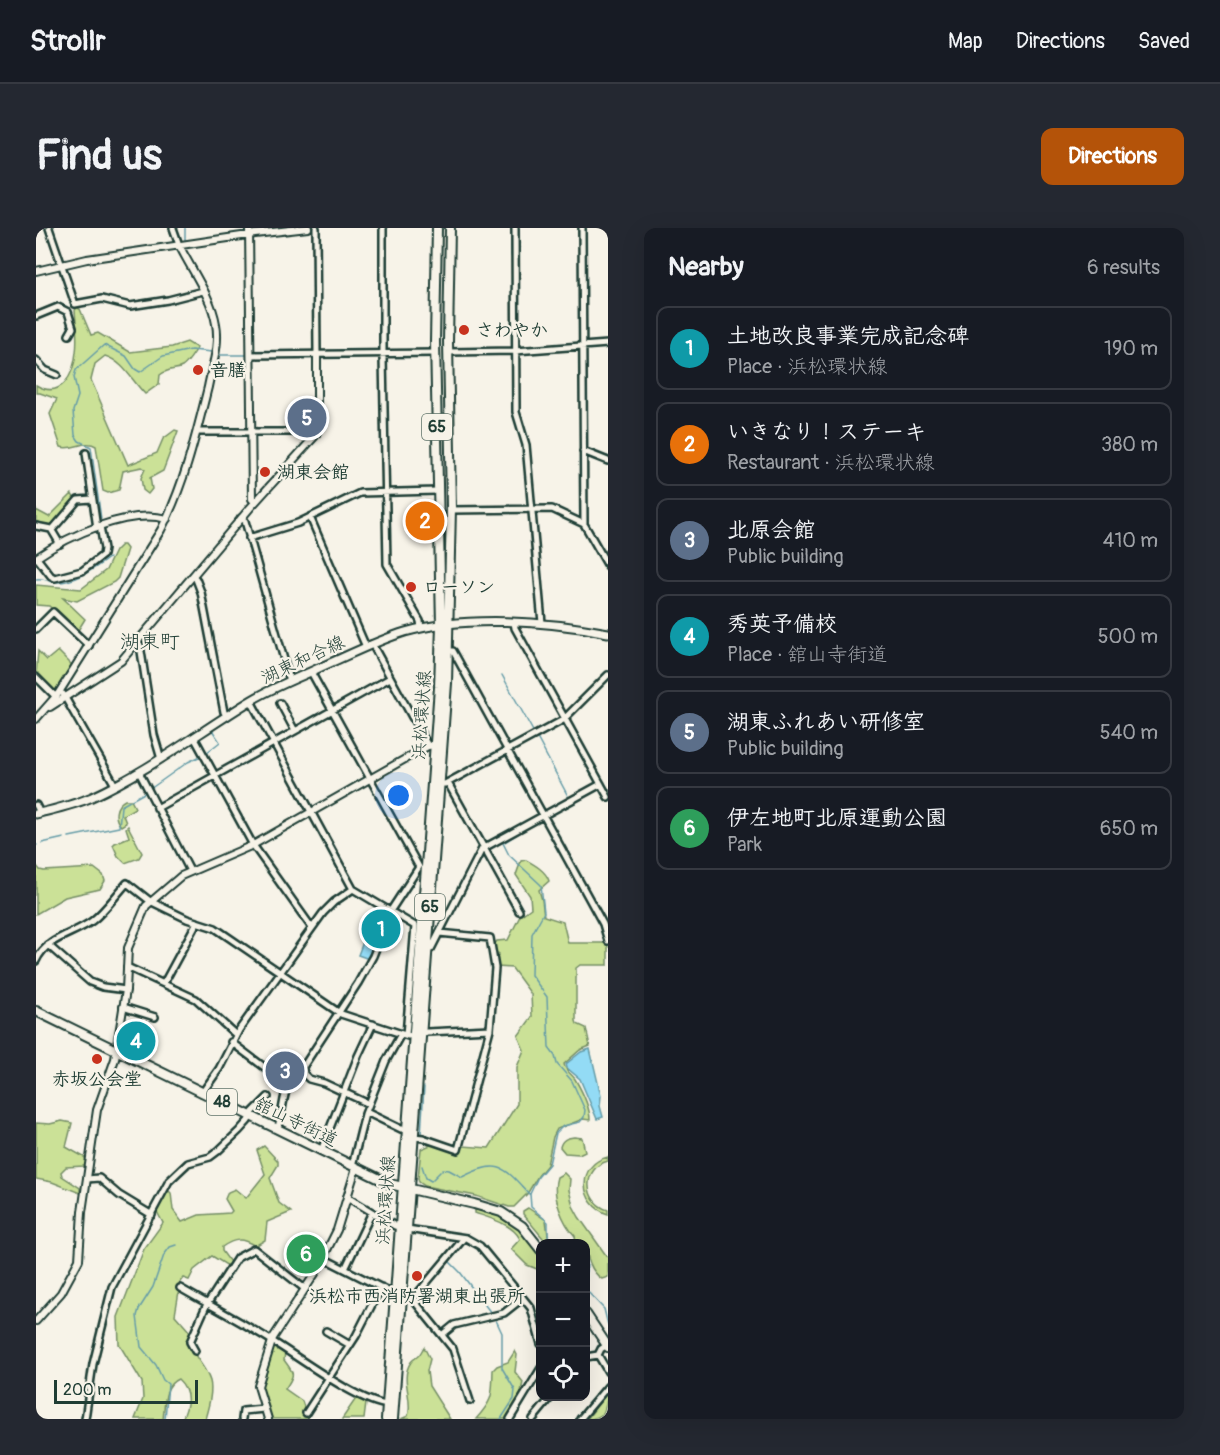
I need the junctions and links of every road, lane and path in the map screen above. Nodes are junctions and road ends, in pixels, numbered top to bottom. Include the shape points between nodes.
1 (49, 228) edge
2 (173, 228) edge
3 (308, 228) edge
4 (316, 228) edge
5 (383, 228) edge
6 (437, 228) edge
7 (450, 228) edge
8 (516, 228) edge
9 (582, 228) edge
10 (249, 231) edge
11 (179, 245) junction
12 (60, 264) junction
13 (36, 271) edge
14 (203, 291) junction
15 (36, 316) edge
16 (69, 334) dead end
17 (608, 344) edge
18 (583, 346) junction
19 (515, 351) junction
20 (436, 352) junction
21 (449, 352) junction
22 (383, 353) junction
23 (317, 354) junction
24 (251, 355) junction
25 (36, 360) edge
26 (57, 375) dead end
27 (196, 432) junction
28 (317, 432) junction
29 (251, 433) junction
30 (583, 451) junction
31 (86, 453) dead end
32 (608, 461) edge
33 (437, 490) junction
34 (386, 492) junction
35 (92, 499) junction
36 (255, 502) junction
37 (532, 509) junction
38 (450, 510) junction
39 (310, 517) junction
40 (241, 518) junction
41 (167, 519) junction
42 (584, 524) junction
43 (36, 526) edge
44 (98, 527) junction
45 (52, 530) junction
46 (249, 538) junction
47 (60, 544) junction
48 (37, 558) edge
49 (608, 566) edge
50 (193, 576) junction
51 (514, 622) junction
52 (542, 623) junction
53 (445, 625) junction
54 (422, 628) junction
55 (36, 629) edge
56 (608, 633) edge
57 (137, 642) junction
58 (89, 646) junction
59 (369, 646) junction
60 (448, 651) junction
61 (311, 672) junction
62 (608, 675) edge
63 (36, 677) edge
64 (390, 678) junction
65 (290, 681) junction
66 (61, 690) junction
67 (56, 697) junction
68 (65, 697) junction
69 (251, 701) junction
70 (280, 703) dead end
71 (45, 710) junction
72 (332, 710) junction
73 (226, 716) junction
74 (564, 718) junction
75 (36, 719) edge
76 (295, 731) junction
77 (194, 737) junction
78 (273, 742) junction
79 (432, 746) junction
80 (508, 750) junction
81 (161, 759) junction
82 (139, 772) junction
83 (215, 775) junction
84 (370, 779) junction
85 (444, 783) junction
86 (601, 784) junction
87 (115, 785) junction
88 (608, 797) edge
89 (36, 805) edge
90 (157, 808) junction
91 (311, 812) junction
92 (38, 813) edge
93 (543, 815) junction
94 (253, 845) junction
95 (484, 848) junction
96 (190, 871) junction
97 (353, 889) junction
98 (150, 901) junction
99 (391, 910) junction
100 (519, 911) dead end
101 (197, 922) junction
102 (312, 928) junction
103 (439, 933) junction
104 (608, 940) edge
105 (48, 945) junction
106 (420, 949) junction
107 (36, 961) edge
108 (127, 967) junction
109 (280, 972) junction
110 (164, 983) junction
111 (126, 990) junction
112 (123, 1007) junction
113 (36, 1011) edge
114 (338, 1012) junction
115 (155, 1017) dead end
116 (373, 1024) junction
117 (490, 1029) junction
118 (235, 1034) junction
119 (411, 1034) junction
120 (231, 1042) junction
121 (116, 1050) junction
122 (303, 1070) junction
123 (288, 1084) junction
124 (344, 1092) junction
125 (202, 1093) junction
126 (268, 1097) dead end
127 (413, 1100) junction
128 (369, 1104) junction
129 (366, 1112) junction
130 (250, 1116) junction
131 (277, 1129) junction
132 (406, 1130) junction
133 (414, 1137) junction
134 (321, 1151) junction
135 (354, 1167) junction
136 (87, 1179) junction
137 (406, 1189) junction
138 (347, 1197) junction
139 (372, 1212) junction
140 (152, 1215) junction
141 (403, 1228) junction
142 (464, 1238) junction
143 (536, 1245) edge
144 (323, 1258) junction
145 (345, 1269) junction
146 (381, 1287) junction
147 (180, 1288) dead end
148 (305, 1288) junction
149 (398, 1292) junction
150 (523, 1298) junction
151 (413, 1299) junction
152 (207, 1304) junction
153 (36, 1321) edge
154 (590, 1321) edge
155 (536, 1326) edge
156 (326, 1331) dead end
157 (443, 1334) junction
158 (272, 1341) junction
159 (350, 1345) junction
160 (607, 1346) edge
161 (195, 1351) dead end
162 (598, 1355) junction
163 (590, 1356) edge
164 (608, 1372) edge
165 (536, 1375) edge
166 (329, 1377) junction
167 (608, 1386) edge
168 (470, 1401) dead end
169 (548, 1401) edge
170 (390, 1405) junction
171 (264, 1408) junction
172 (306, 1413) dead end
173 (85, 1419) edge
174 (242, 1419) edge
175 (268, 1419) edge
176 (386, 1419) edge
177 (393, 1419) edge
178 (510, 1419) edge
179 (533, 1419) edge
180 (580, 1419) edge

1 - 12 street
2 - 11 street
3 - 10 street
4 - 23 street
5 - 22 street
6 - 20 main road, 浜松環状線 / 65
7 - 21 main road, 浜松環状線 / 65
8 - 19 street
9 - 18 street
10 - 11 street
10 - 24 street
11 - 12 street
11 - 14 street
12 - 13 street
12 - 14 street via 75,304 102,299 130,306
14 - 27 street via 214,316 217,341
15 - 16 street via 58,307 68,312 73,328
17 - 18 street
18 - 19 street
18 - 30 street
19 - 21 street
19 - 37 street via 516,412 525,445
20 - 22 street
20 - 33 main road, 浜松環状線 / 65
21 - 38 main road, 浜松環状線 / 65
22 - 23 street
22 - 34 street
23 - 24 street
23 - 28 street
24 - 29 street
25 - 26 street
27 - 29 street
27 - 41 street
28 - 29 street
28 - 36 street
29 - 36 street
30 - 32 street
30 - 42 street
31 - 35 street
33 - 34 street
33 - 53 main road, 浜松環状線 / 65
34 - 39 street via 360,493
34 - 54 street via 387,564
35 - 44 street
35 - 45 street via 78,500
36 - 40 street
37 - 38 street
37 - 42 street via 552,509
37 - 52 street
38 - 53 main road, 浜松環状線 / 65
39 - 46 street
39 - 59 street
40 - 46 street
40 - 50 street
41 - 44 street via 130,517
41 - 58 street
42 - 49 street
43 - 45 street
44 - 47 street
44 - 48 street via 103,555 82,571 55,578
45 - 47 street
46 - 65 street
47 - 48 street
50 - 57 street
50 - 73 street via 201,592
51 - 52 main road, 湖東和合線
51 - 53 main road, 湖東和合線
51 - 74 street
52 - 56 main road, 湖東和合線
53 - 54 main road, 湖東和合線
53 - 60 main road, 浜松環状線 / 65
53 - 79 main road, 浜松環状線 / 65
54 - 59 main road, 湖東和合線
55 - 58 street via 53,612
57 - 68 street via 121,661
57 - 81 street
58 - 66 street
59 - 61 main road, 湖東和合線
59 - 64 street
60 - 80 street via 453,651
60 - 85 main road, 浜松環状線 / 65
61 - 65 main road, 湖東和合線
61 - 72 street
62 - 74 street
63 - 67 street
64 - 72 street
64 - 79 street
65 - 69 main road, 湖東和合線
66 - 67 street
66 - 68 street
67 - 71 street
68 - 71 street
68 - 87 street
69 - 73 main road, 湖東和合線
69 - 78 street
70 - 76 street
71 - 75 street
72 - 76 street
72 - 84 street
73 - 77 main road, 湖東和合線
74 - 80 street
74 - 86 street
76 - 78 street
77 - 81 main road, 湖東和合線
77 - 83 street
78 - 83 street
78 - 91 street
79 - 84 street
79 - 106 main road, 浜松環状線 / 65
80 - 85 street
80 - 93 street
81 - 82 main road, 湖東和合線
82 - 87 main road, 湖東和合線
82 - 90 street
83 - 90 street
83 - 94 street
84 - 91 street
84 - 99 street via 418,867
85 - 95 street
85 - 106 main road, 浜松環状線 / 65
86 - 88 street
86 - 93 street
87 - 92 main road, 湖東和合線 via 87,799
89 - 92 street
90 - 96 street
91 - 94 street
91 - 97 street
93 - 95 street
93 - 104 street
94 - 96 street
94 - 102 street
95 - 100 street
95 - 103 street
96 - 98 street
97 - 99 street
97 - 102 street via 333,902
98 - 101 street
98 - 105 street via 127,882 94,919
98 - 108 street via 129,941
99 - 106 street via 415,926
99 - 114 street via 373,956
101 - 109 street via 215,928
101 - 110 street
102 - 109 street
103 - 106 street via 431,949
103 - 117 street via 490,938 495,968
105 - 107 street
105 - 111 street via 90,982
106 - 119 main road, 浜松環状線 / 65
108 - 110 street
108 - 111 street
109 - 114 street
109 - 118 street
110 - 118 street via 201,1002
111 - 112 street
112 - 115 street
112 - 121 street
113 - 121 main road, 舘山寺街道 / 48
114 - 116 street
114 - 122 street
116 - 119 street
116 - 124 street
117 - 119 street
117 - 133 street via 458,1150
118 - 120 street
119 - 127 main road, 浜松環状線 / 65
119 - 128 street via 387,1058
120 - 123 street
120 - 125 street
121 - 125 main road, 舘山寺街道 / 48
121 - 136 street via 99,1104
122 - 123 street
122 - 124 street via 309,1079
123 - 131 street
124 - 128 street
124 - 134 street
125 - 130 main road, 舘山寺街道 / 48
126 - 130 street
127 - 132 main road, 浜松環状線 / 65
127 - 133 main road, 浜松環状線 / 65
128 - 129 street
129 - 132 street
129 - 135 street
130 - 131 main road, 舘山寺街道 / 48
130 - 140 street via 214,1154 188,1162 173,1175
131 - 134 main road, 舘山寺街道 / 48
132 - 137 main road, 浜松環状線 / 65
133 - 137 main road, 浜松環状線 / 65
134 - 135 main road, 舘山寺街道 / 48
135 - 137 main road, 舘山寺街道 / 48
135 - 138 street
136 - 140 street via 99,1178
136 - 153 street via 78,1263 56,1300
137 - 141 main road, 浜松環状線 / 65
137 - 143 main road, 舘山寺街道 / 48 via 501,1212 522,1226
138 - 139 street
138 - 144 street via 340,1223
139 - 141 street
139 - 145 street
140 - 173 street via 112,1287 93,1364
141 - 142 street
141 - 149 main road, 浜松環状線 / 65
142 - 150 street via 480,1246
142 - 151 street
144 - 145 street
144 - 148 street
145 - 146 street
146 - 149 street
146 - 159 street
147 - 152 street
148 - 152 street via 254,1249 237,1258
148 - 158 street
149 - 151 street via 407,1292
149 - 170 main road, 浜松環状線 / 65
150 - 155 street
150 - 157 street via 504,1313 454,1325
151 - 157 street
152 - 158 street
152 - 161 street via 190,1342
154 - 160 main road
156 - 159 street
157 - 168 street via 453,1349
158 - 166 street
158 - 171 street via 259,1381
159 - 166 street
160 - 162 street
162 - 163 street
162 - 164 street
165 - 178 street
166 - 170 street via 381,1405
166 - 172 street
167 - 180 street
169 - 179 street
170 - 176 main road, 浜松環状線 / 65
170 - 177 main road, 浜松環状線 / 65
171 - 174 street via 243,1411
171 - 175 street

